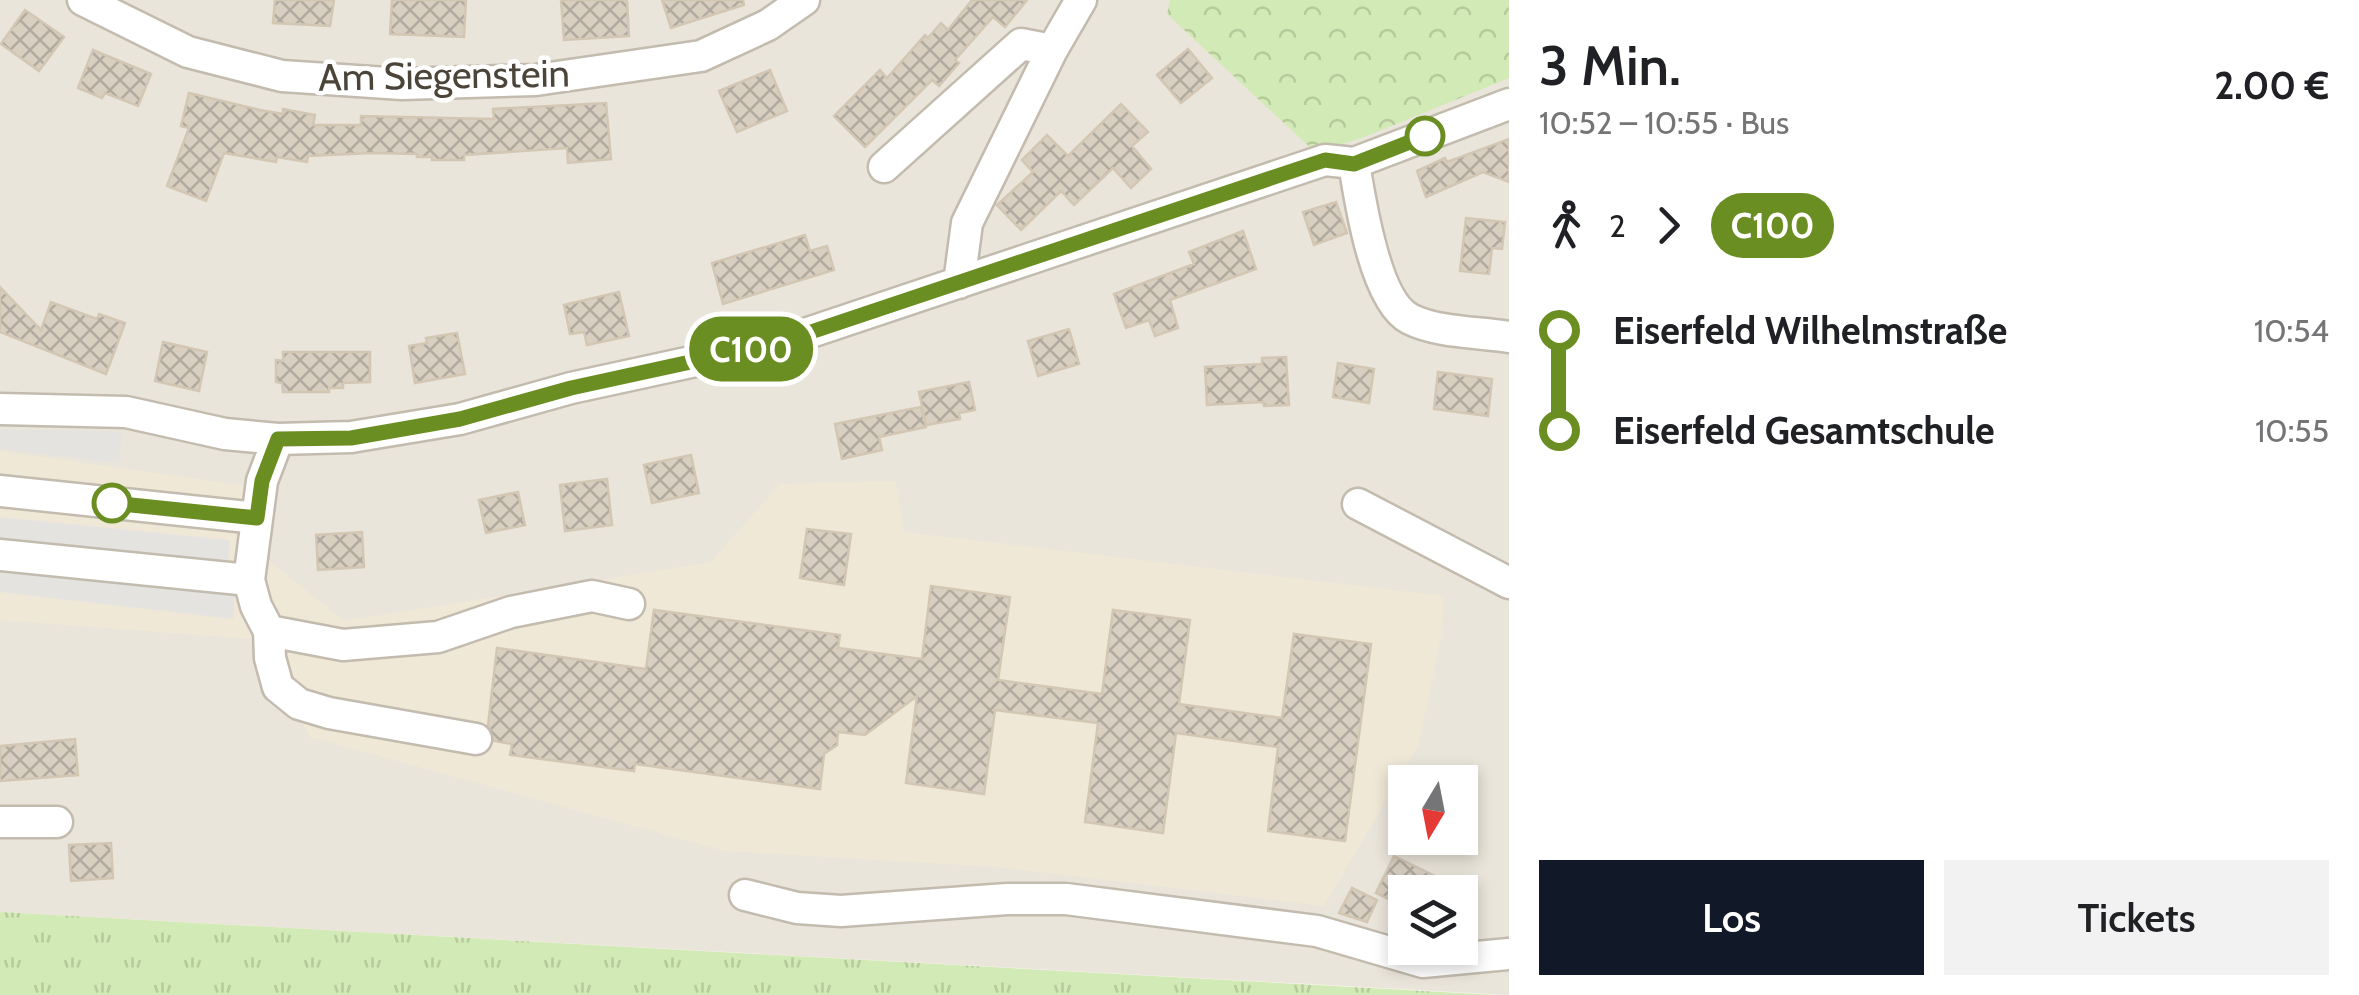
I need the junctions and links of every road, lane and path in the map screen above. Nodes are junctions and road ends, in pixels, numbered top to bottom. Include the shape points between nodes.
1 (83, 0) edge
2 (804, 0) edge
3 (1080, 0) edge
4 (1052, 50) junction
5 (1509, 104) edge
6 (1354, 164) junction
7 (884, 168) dead end
8 (959, 283) junction
9 (1509, 337) edge
10 (0, 409) edge
11 (278, 439) junction
12 (0, 491) edge
13 (1358, 504) dead end
14 (257, 518) junction
15 (0, 555) edge
16 (249, 580) junction
17 (1509, 583) edge
18 (629, 604) dead end
19 (269, 631) junction
20 (476, 739) dead end
21 (0, 822) edge
22 (58, 822) dead end
23 (746, 895) dead end
24 (1509, 954) edge

1 - 2 street, Am Siegenstein via 206,57 282,76 402,84 536,80 701,56
3 - 4 street
4 - 7 street via 1021,44
4 - 8 street via 968,224
5 - 6 street
6 - 8 street via 1325,160
6 - 9 street via 1396,308 1424,324
8 - 11 street via 778,343 460,419 351,438
10 - 11 street via 126,412
11 - 14 street
12 - 14 street
13 - 17 street
14 - 16 street
15 - 16 street
16 - 19 street
18 - 19 street via 592,596 511,612 438,637 343,645
19 - 20 street via 278,687 298,704
21 - 22 street
23 - 24 street via 840,911 1006,899 1082,901 1317,931 1423,962

